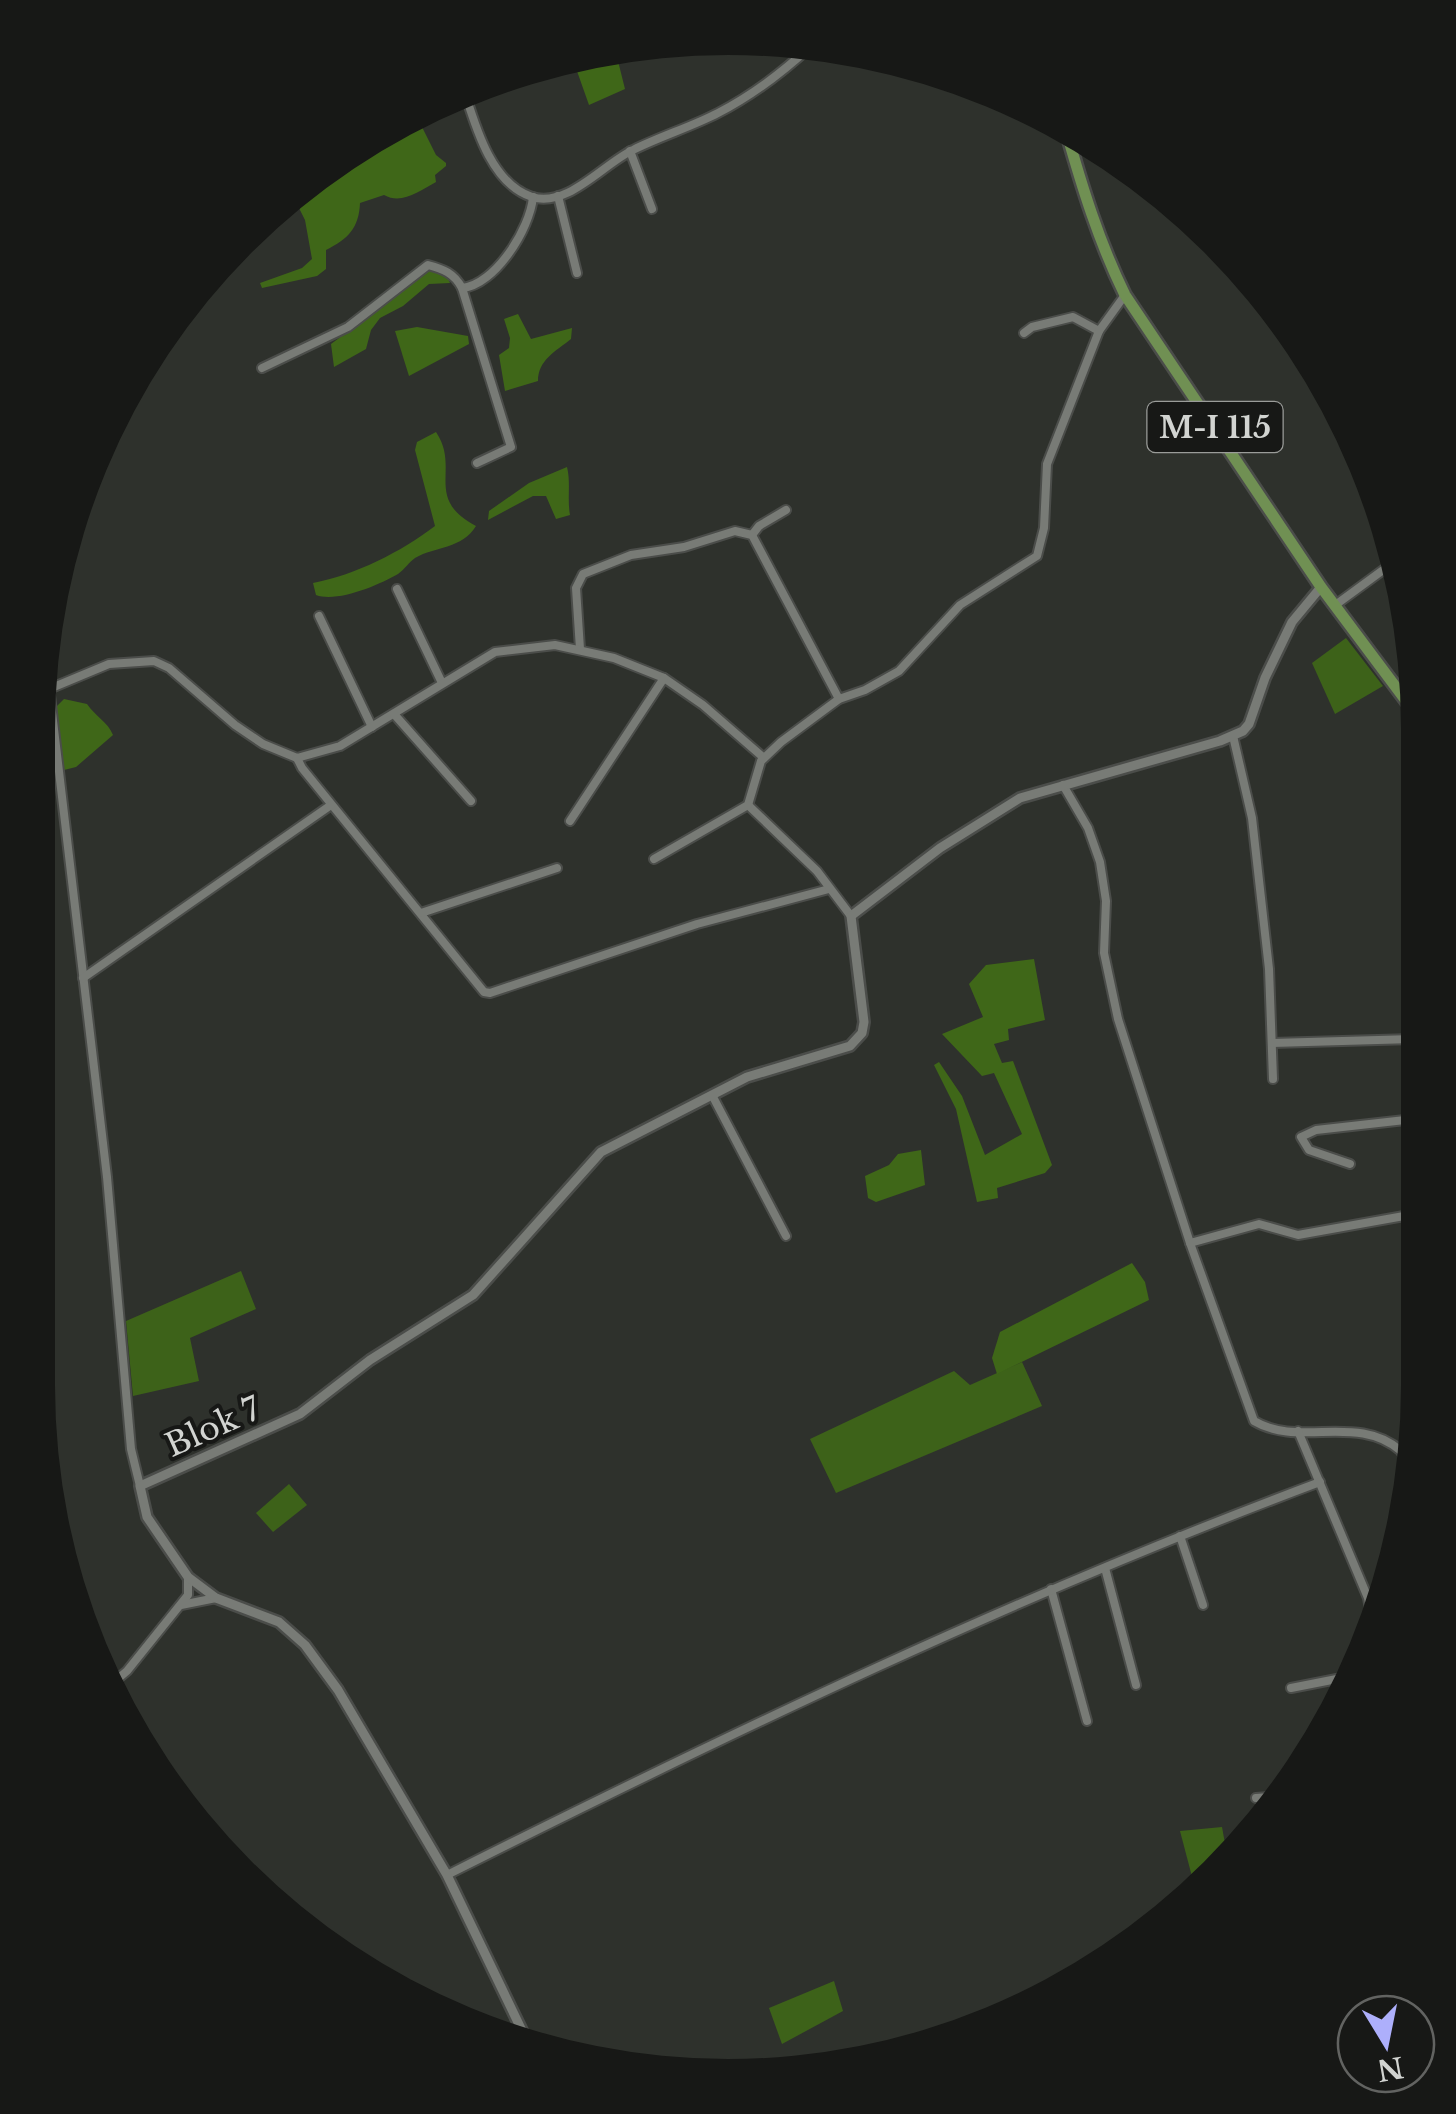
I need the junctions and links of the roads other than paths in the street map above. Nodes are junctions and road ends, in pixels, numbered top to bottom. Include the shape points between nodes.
1 (795, 59) edge
2 (470, 106) edge
3 (1072, 150) edge
4 (630, 151) junction
5 (558, 196) junction
6 (533, 198) junction
7 (652, 209) dead end
8 (577, 274) dead end
9 (462, 288) junction
10 (1125, 296) junction
11 (1098, 331) junction
12 (1024, 332) dead end
13 (262, 368) dead end
14 (478, 463) dead end
15 (786, 510) dead end
16 (752, 534) junction
17 (1382, 571) edge
18 (1321, 587) junction
19 (397, 589) dead end
20 (1334, 606) junction
21 (318, 616) dead end
22 (580, 649) junction
23 (664, 678) junction
24 (442, 683) junction
25 (56, 685) edge
26 (1400, 685) edge
27 (839, 699) junction
28 (394, 714) junction
29 (372, 727) junction
30 (1232, 736) junction
31 (55, 741) edge
32 (297, 758) junction
33 (764, 758) junction
34 (1062, 785) junction
35 (471, 802) dead end
36 (331, 804) junction
37 (748, 804) junction
38 (570, 821) dead end
39 (654, 859) dead end
40 (557, 868) dead end
41 (830, 889) junction
42 (421, 913) junction
43 (851, 916) junction
44 (82, 978) junction
45 (1401, 1038) edge
46 (1272, 1043) junction
47 (1273, 1079) dead end
48 (712, 1095) junction
49 (1401, 1120) edge
50 (1350, 1164) dead end
51 (1401, 1217) edge
52 (786, 1236) dead end
53 (1190, 1243) junction
54 (1298, 1431) junction
55 (1398, 1448) edge
56 (1320, 1482) junction
57 (140, 1486) junction
58 (1180, 1536) junction
59 (1105, 1568) junction
60 (188, 1578) junction
61 (1051, 1590) junction
62 (1367, 1596) edge
63 (216, 1598) junction
64 (182, 1604) junction
65 (1203, 1604) dead end
66 (121, 1676) edge
67 (1334, 1680) edge
68 (1136, 1685) dead end
69 (1291, 1688) dead end
70 (1087, 1722) dead end
71 (1256, 1798) dead end
72 (1261, 1798) edge
73 (447, 1874) junction
74 (519, 2025) edge

1 - 4 street via 718,113
2 - 6 street via 488,153 515,188
3 - 10 main road, M-I 115
4 - 5 street
4 - 7 street
5 - 6 street
5 - 8 street
6 - 9 street via 501,265 486,281
9 - 13 street via 428,265 348,327
9 - 14 street via 512,447
10 - 11 street
10 - 18 main road, M-I 115
11 - 12 street via 1073,317
11 - 27 street via 1046,464 1037,556 960,605 898,670
15 - 16 street
16 - 22 street via 735,531 632,554 583,574 576,588
16 - 27 street
17 - 20 street
18 - 20 main road, M-I 115
18 - 30 street via 1292,622 1248,724
19 - 24 street
20 - 26 main road, M-I 115
21 - 29 street
22 - 23 street
22 - 24 street via 494,652
23 - 33 street
23 - 38 street
24 - 28 street
25 - 32 street via 109,664 154,661 234,725
27 - 33 street
28 - 29 street
28 - 35 street
29 - 32 street via 324,753
30 - 34 street
30 - 46 street via 1252,818
31 - 44 street
32 - 36 street
33 - 37 street
34 - 43 street via 1020,798
34 - 53 street via 1100,862 1104,953 1118,1019
36 - 42 street
36 - 44 street
37 - 39 street
37 - 41 street
40 - 42 street
41 - 42 street via 697,924 490,993
41 - 43 street
43 - 48 street, Blok 7 via 862,1033 850,1046
44 - 57 street
45 - 46 street
46 - 47 street
48 - 52 street
48 - 57 street, Blok 7 via 602,1152 473,1295 300,1414
49 - 50 street via 1301,1137 1309,1150
51 - 53 street via 1298,1235 1259,1224
53 - 54 street via 1254,1422
54 - 55 street via 1365,1432
54 - 56 street
56 - 58 street
56 - 62 street
57 - 60 street, Blok 7 via 147,1517
58 - 59 street
58 - 65 street
59 - 61 street
59 - 68 street
60 - 63 street, Blok 7
60 - 64 street
61 - 70 street
61 - 73 street
63 - 64 street
63 - 73 street, Blok 7 via 279,1622 305,1645
64 - 66 street
67 - 69 street
71 - 72 street
73 - 74 street, Blok 7

